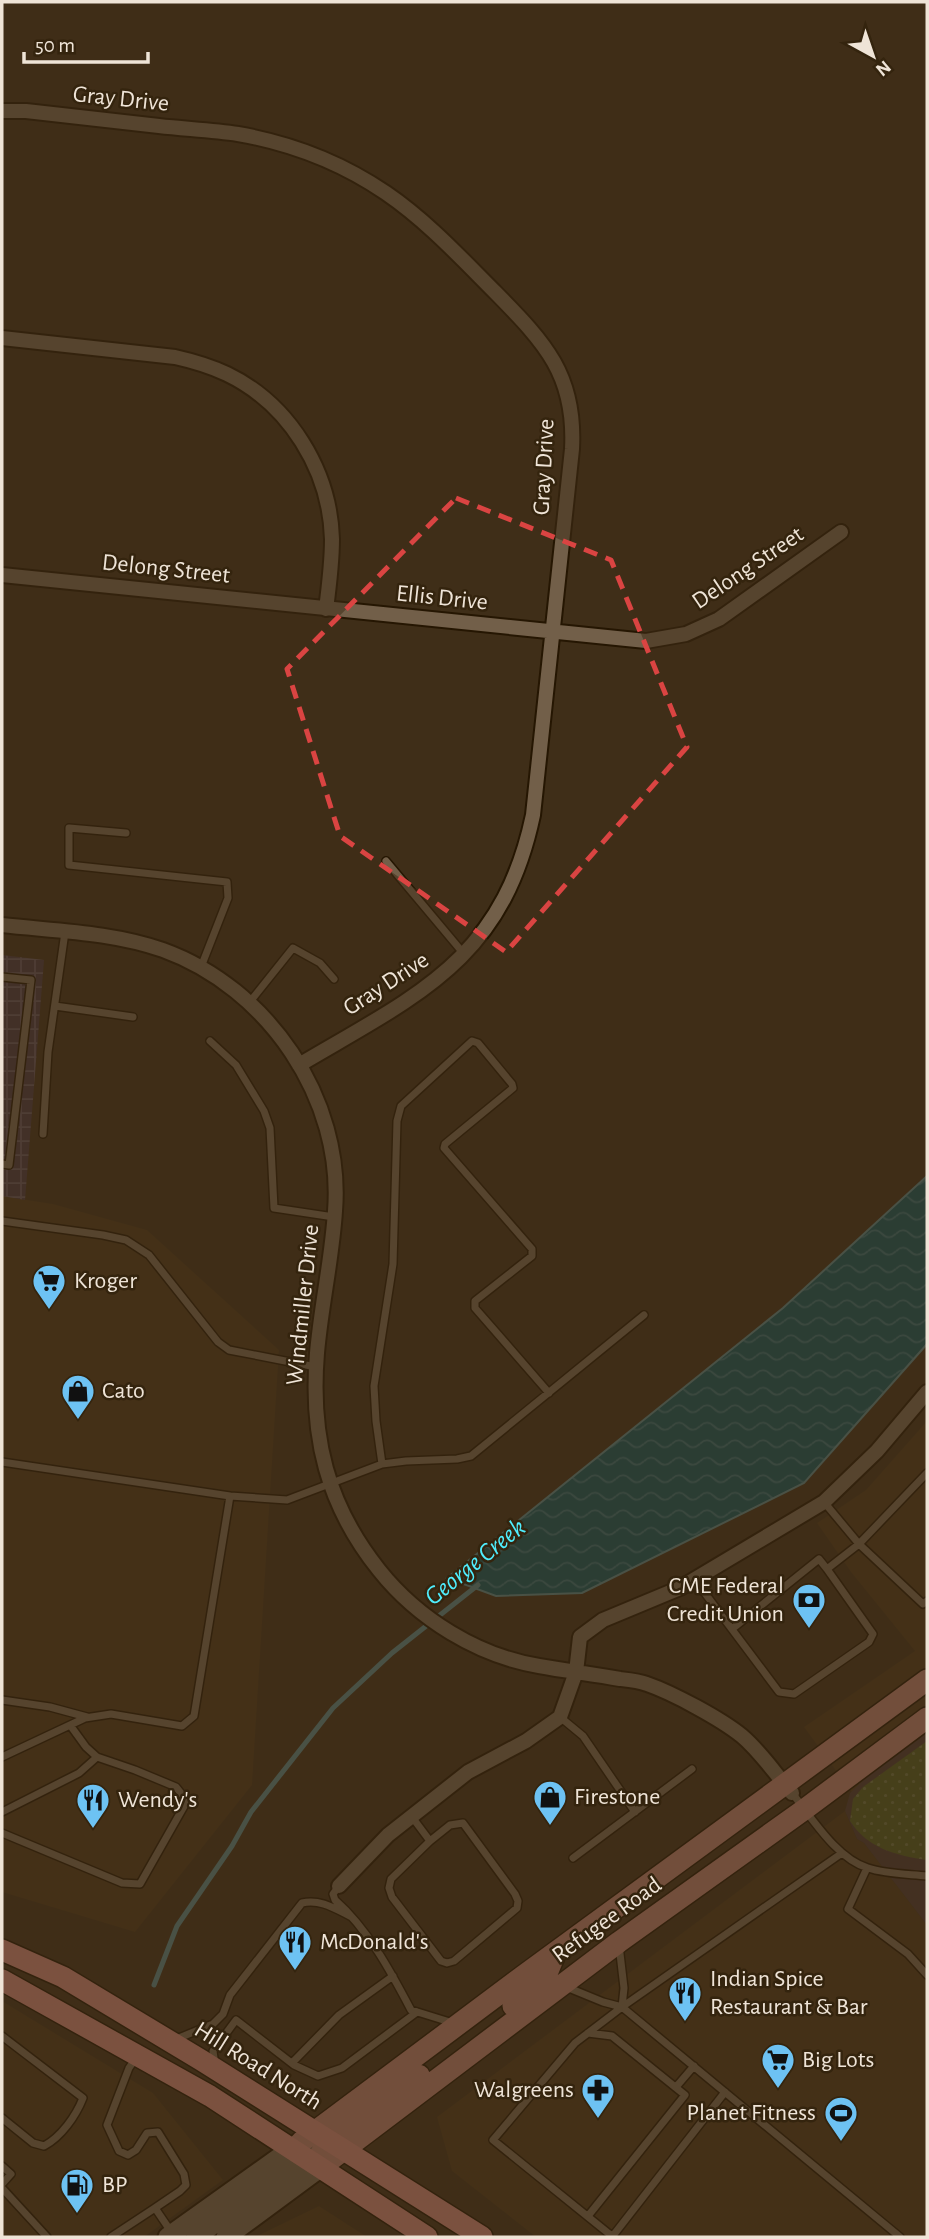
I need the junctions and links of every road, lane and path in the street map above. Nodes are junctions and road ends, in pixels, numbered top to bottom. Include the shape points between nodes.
1 (2, 111) edge
2 (2, 338) edge
3 (841, 533) dead end
4 (2, 575) edge
5 (326, 609) junction
6 (553, 633) junction
7 (126, 833) dead end
8 (386, 861) dead end
9 (2, 925) edge
10 (65, 932) junction
11 (464, 955) junction
12 (201, 968) junction
13 (2, 977) edge
14 (334, 979) dead end
15 (249, 1003) junction
16 (55, 1006) junction
17 (133, 1017) dead end
18 (211, 1041) dead end
19 (299, 1065) junction
20 (43, 1134) dead end
21 (2, 1164) edge
22 (335, 1217) junction
23 (2, 1221) edge
24 (644, 1315) dead end
25 (317, 1367) junction
26 (549, 1392) junction
27 (927, 1392) edge
28 (2, 1462) edge
29 (382, 1464) junction
30 (927, 1473) edge
31 (330, 1483) junction
32 (230, 1496) junction
33 (824, 1502) junction
34 (859, 1544) junction
35 (827, 1569) junction
36 (695, 1580) junction
37 (927, 1601) edge
38 (732, 1629) junction
39 (576, 1671) junction
40 (927, 1680) edge
41 (2, 1700) edge
42 (561, 1717) junction
43 (90, 1718) junction
44 (927, 1718) edge
45 (71, 1725) junction
46 (2, 1757) edge
47 (97, 1757) junction
48 (692, 1769) dead end
49 (794, 1795) junction
50 (2, 1812) edge
51 (635, 1812) junction
52 (412, 1816) junction
53 (2, 1833) edge
54 (430, 1841) junction
55 (842, 1853) junction
56 (573, 1858) dead end
57 (867, 1868) junction
58 (927, 1877) edge
59 (339, 1886) joint
60 (350, 1916) junction
61 (619, 1942) junction
62 (2, 1950) edge
63 (556, 1952) junction
64 (927, 1975) edge
65 (393, 1976) junction
66 (2, 1980) edge
67 (561, 1986) junction
68 (622, 2007) junction
69 (417, 2012) junction
70 (457, 2024) junction
71 (588, 2033) junction
72 (2, 2036) edge
73 (170, 2042) junction
74 (138, 2056) junction
75 (292, 2063) junction
76 (694, 2066) junction
77 (215, 2069) junction
78 (676, 2087) junction
79 (725, 2092) junction
80 (2, 2118) edge
81 (316, 2150) junction
82 (2, 2166) edge
83 (2, 2186) edge
84 (155, 2208) junction
85 (588, 2216) junction
86 (170, 2236) edge
87 (47, 2237) edge
88 (111, 2237) edge
89 (195, 2237) edge
90 (226, 2237) edge
91 (427, 2237) edge
92 (482, 2237) edge
93 (612, 2237) edge
94 (900, 2237) edge

1 - 6 street, Gray Drive via 238,134 276,143 314,155 373,185 446,243 544,344 565,387 572,442
2 - 5 street via 202,363 262,396 299,437 323,486 332,540
3 - 6 street, Delong Street via 719,619 686,634 646,641
4 - 5 street, Delong Street
5 - 6 street, Ellis Drive
6 - 11 street, Gray Drive via 527,841 508,893
7 - 12 lane via 68,828 69,865 227,882 228,898
8 - 11 lane
9 - 10 street, Windmiller Drive
10 - 12 street, Windmiller Drive via 138,942
10 - 16 lane
11 - 19 street, Gray Drive via 405,1003
12 - 15 street, Windmiller Drive
13 - 21 lane via 31,980 9,1165
14 - 15 lane via 320,963 293,947
15 - 19 street, Windmiller Drive
16 - 17 lane
16 - 20 lane
18 - 22 lane via 236,1065 264,1111 270,1128 274,1208
19 - 22 street, Windmiller Drive via 326,1126 335,1180
22 - 25 street, Windmiller Drive
23 - 25 lane via 126,1240 149,1255 229,1350
24 - 26 lane
25 - 31 street, Windmiller Drive via 321,1452
26 - 29 lane via 471,1456
26 - 29 lane via 475,1308 475,1301 532,1256 532,1249 444,1148 513,1088 472,1041 401,1106 397,1121 393,1265 374,1386
27 - 33 street via 877,1451
28 - 32 lane
29 - 31 lane
30 - 34 lane
31 - 32 lane via 286,1500
31 - 39 street, Windmiller Drive via 342,1515 379,1571 423,1615 485,1651 535,1666
32 - 43 lane via 194,1716 182,1726 111,1714
33 - 34 lane
33 - 36 street
34 - 35 lane
34 - 37 lane via 923,1604
35 - 38 lane via 818,1559
35 - 38 lane via 873,1633 869,1642 794,1694 779,1692
36 - 38 lane
36 - 39 street via 603,1620 580,1637
39 - 42 street
39 - 49 street, Windmiller Drive via 645,1683 693,1705 743,1737
40 - 49 main road, Refugee Road
41 - 43 lane
42 - 51 lane via 583,1736
42 - 52 street via 468,1772
43 - 45 lane
44 - 49 main road, Refugee Road
45 - 46 lane
45 - 47 lane
47 - 50 lane via 79,1773
47 - 53 lane via 176,1787 187,1801 140,1884 122,1883
48 - 51 lane
49 - 55 lane
49 - 61 main road, Refugee Road
49 - 63 main road, Refugee Road
51 - 56 lane
52 - 54 lane
52 - 59 street
54 - 54 lane via 391,1879 389,1888 441,1961 447,1963 517,1908 518,1901 463,1823 450,1825
55 - 57 lane
55 - 68 lane
57 - 58 lane
57 - 64 lane via 848,1909 908,1954
59 - 60 lane via 333,1894 335,1900
60 - 65 lane
60 - 73 lane via 329,1905 302,1903 230,1995 223,2014 213,2024
61 - 67 main road, Refugee Road
61 - 68 lane
62 - 73 highway, Hill Road North via 63,1977
63 - 70 main road, Refugee Road
63 - 81 main road, Refugee Road via 547,1976 504,2014
65 - 69 lane via 411,2010
65 - 75 lane via 339,2015
66 - 74 highway, Hill Road North
67 - 68 lane
67 - 81 main road, Refugee Road
68 - 71 lane
68 - 76 lane
69 - 70 lane
69 - 75 lane via 342,2067 318,2076
70 - 81 main road, Refugee Road
71 - 78 lane via 612,2036
71 - 85 lane via 493,2140
72 - 80 lane via 83,2098 55,2140 44,2146 33,2143
73 - 77 highway, Hill Road North
74 - 81 highway, Hill Road North
74 - 84 lane via 107,2125 119,2151 128,2155 146,2133 158,2132 184,2174 186,2185
75 - 77 lane via 236,2020 213,2051
76 - 78 lane
76 - 79 lane
77 - 81 highway, Hill Road North
78 - 85 lane via 685,2095
79 - 93 lane
79 - 94 lane
81 - 86 main road, Refugee Road
81 - 89 main road, Refugee Road
81 - 90 main road, Refugee Road
81 - 91 highway, Hill Road North
81 - 92 highway, Hill Road North
82 - 83 lane via 11,2174
83 - 87 lane
84 - 86 lane
84 - 88 lane
85 - 93 lane

